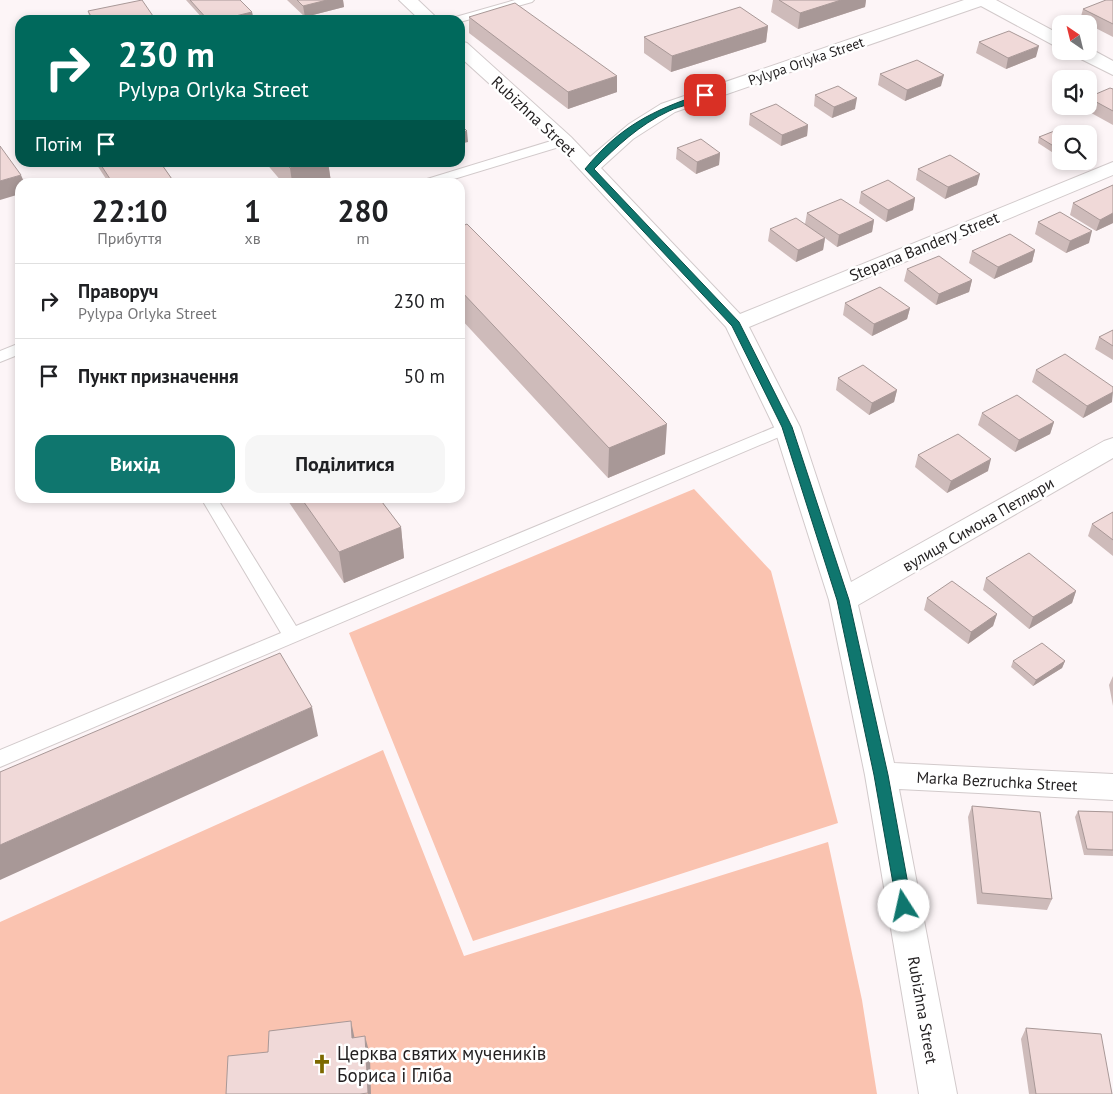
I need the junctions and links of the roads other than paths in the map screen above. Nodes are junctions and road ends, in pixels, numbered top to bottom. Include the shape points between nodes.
1 (408, 0) edge
2 (528, 0) edge
3 (982, 0) edge
4 (424, 15) edge
5 (465, 18) edge
6 (1052, 37) edge
7 (465, 52) edge
8 (1096, 60) edge
9 (1113, 69) edge
10 (564, 142) junction
11 (1113, 168) edge
12 (589, 169) junction
13 (445, 178) edge
14 (736, 324) junction
15 (15, 350) edge
16 (0, 358) edge
17 (787, 427) junction
18 (1113, 447) edge
19 (212, 503) edge
20 (843, 600) junction
21 (292, 636) junction
22 (0, 759) edge
23 (881, 775) junction
24 (1113, 787) edge
25 (938, 1094) edge

1 - 4 street
2 - 5 lane
3 - 6 street
3 - 12 street, Pylypa Orlyka Street via 668,108 618,139
7 - 10 street, Rubizhna Street
8 - 9 street
10 - 12 street, Rubizhna Street
10 - 13 lane
11 - 14 street, Stepana Bandery Street
12 - 14 street, Rubizhna Street
14 - 17 street, Rubizhna Street
15 - 16 lane
17 - 20 street, Rubizhna Street
17 - 21 lane
18 - 20 street, вулиця Симона Петлюри
19 - 21 lane
20 - 23 street, Rubizhna Street
21 - 22 lane
23 - 24 street, Marka Bezruchka Street
23 - 25 street, Rubizhna Street

